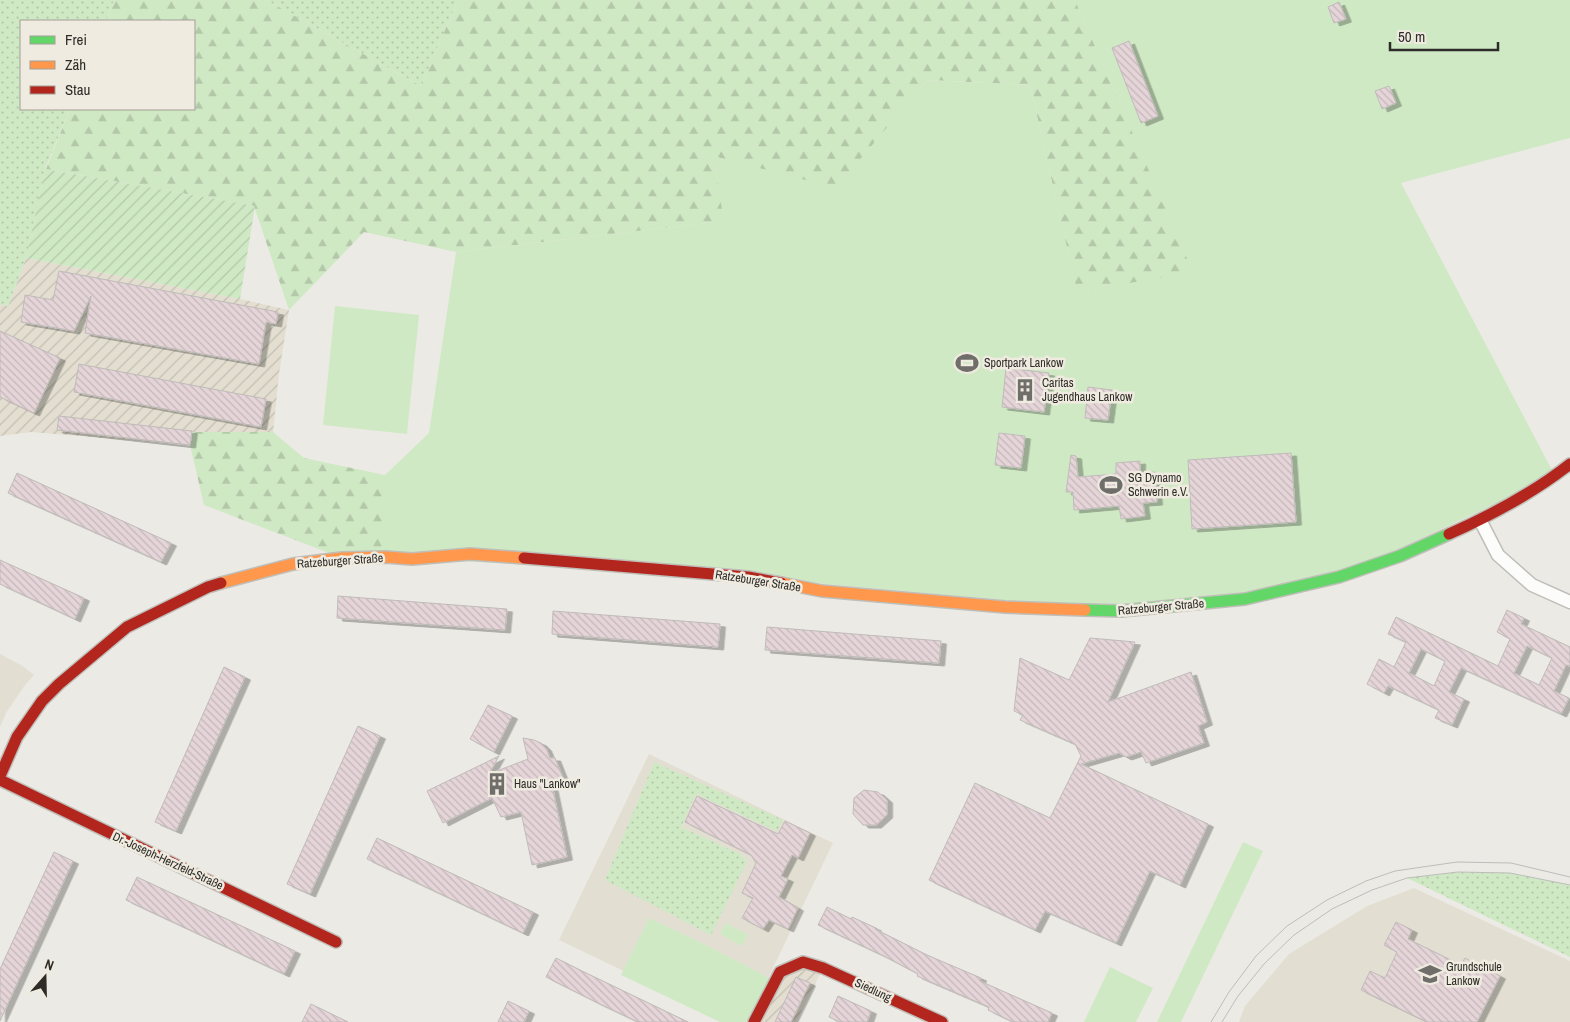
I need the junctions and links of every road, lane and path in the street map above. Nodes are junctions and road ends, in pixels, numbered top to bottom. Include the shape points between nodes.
1 (1570, 464) edge
2 (1480, 520) junction
3 (1570, 602) edge
4 (0, 776) edge
5 (0, 780) edge
6 (336, 942) dead end
7 (754, 1022) edge
8 (942, 1022) edge

1 - 2 street, Ratzeburger Straße via 1521,498
2 - 3 street via 1498,555 1532,585
2 - 4 street, Ratzeburger Straße via 1400,556 1339,577 1245,599 1121,611 1005,607 832,592 748,577 470,554 412,559 342,558 293,564 208,587 127,627 42,701 17,737
5 - 6 street, Dr.-Joseph-Herzfeld-Straße
7 - 8 street, Siedlung via 780,972 803,962

